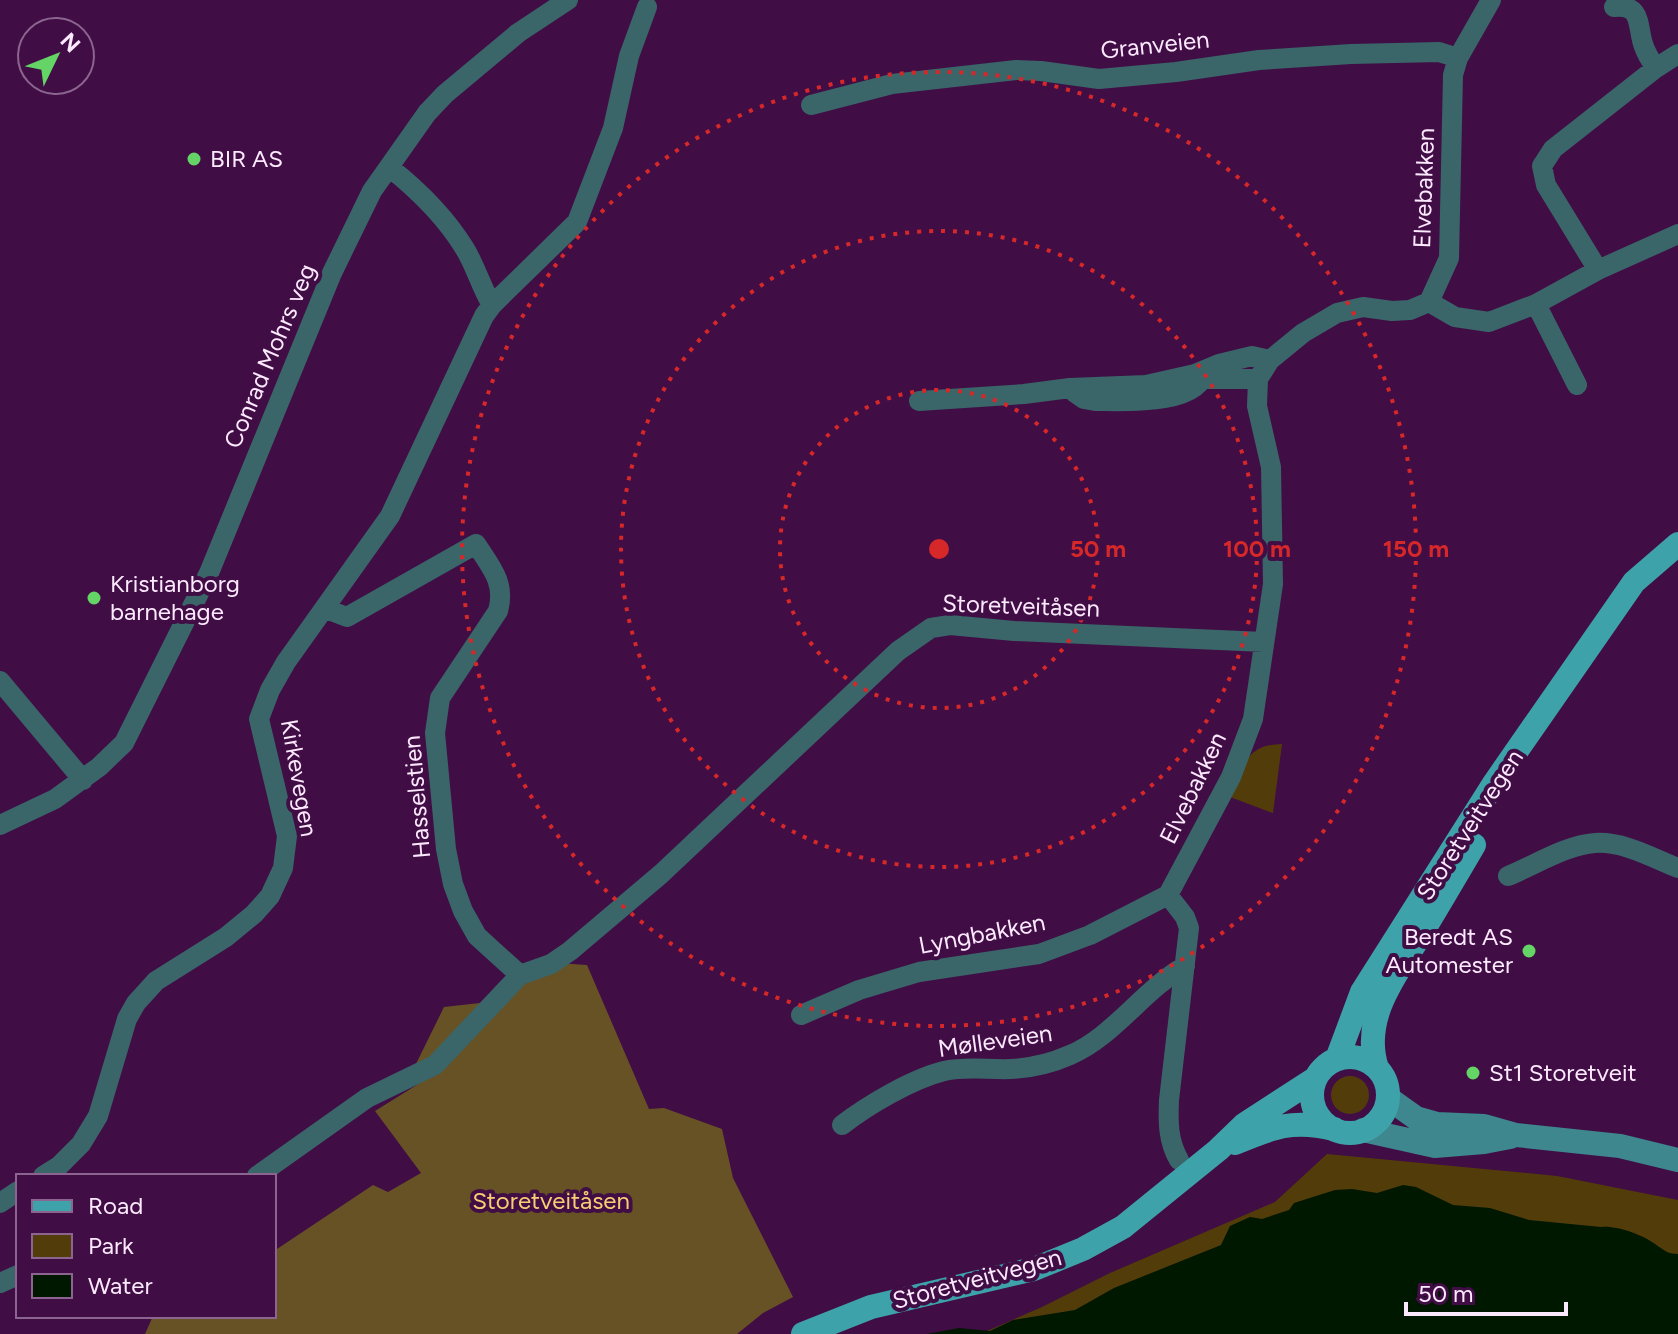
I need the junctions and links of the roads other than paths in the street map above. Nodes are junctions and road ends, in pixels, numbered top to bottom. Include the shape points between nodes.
1 (568, 0) edge
2 (1491, 0) edge
3 (647, 7) dead end
4 (1614, 7) dead end
5 (1678, 54) edge
6 (1458, 58) junction
7 (1656, 68) junction
8 (811, 105) dead end
9 (389, 167) junction
10 (1678, 234) edge
11 (1598, 270) junction
12 (1429, 302) junction
13 (1536, 304) junction
14 (492, 305) junction
15 (1270, 360) junction
16 (1204, 374) junction
17 (1258, 379) junction
18 (1577, 385) dead end
19 (919, 401) dead end
20 (1678, 544) edge
21 (326, 609) junction
22 (1264, 642) junction
23 (0, 681) edge
24 (1541, 720) junction
25 (83, 780) junction
26 (0, 825) edge
27 (1678, 868) edge
28 (1508, 876) dead end
29 (1168, 895) junction
30 (1185, 966) junction
31 (520, 975) junction
32 (801, 1015) dead end
33 (1337, 1059) junction
34 (1377, 1068) junction
35 (1316, 1078) junction
36 (1388, 1098) junction
37 (842, 1125) dead end
38 (1334, 1129) junction
39 (1363, 1130) junction
40 (1516, 1135) junction
41 (1218, 1150) junction
42 (1179, 1160) dead end
43 (1678, 1160) edge
44 (46, 1174) edge
45 (260, 1174) edge
46 (803, 1334) edge

1 - 9 street, Conrad Mohrs veg via 464,76 427,113
2 - 6 street, Elvebakken
3 - 14 street, Kirkevegen via 629,56 613,128 577,222
4 - 7 street via 1624,6 1638,17 1643,44
5 - 7 street
6 - 8 street, Granveien via 1439,52 1351,54 1099,79 1016,70 892,84
6 - 12 street, Elvebakken via 1453,75 1449,258
7 - 11 street via 1553,149 1542,166 1546,185
9 - 14 street via 449,225
9 - 25 street, Conrad Mohrs veg via 357,218 219,551 134,726 114,754
10 - 11 street
11 - 13 street
12 - 13 street via 1455,317 1489,322
12 - 15 street via 1410,310 1363,307 1337,313
13 - 18 street
14 - 21 street, Kirkevegen via 390,516
15 - 16 street via 1252,356
15 - 17 street
16 - 17 street
16 - 19 street via 1146,385
17 - 22 street, Elvebakken via 1257,406 1271,467 1274,517 1273,584
20 - 24 main road, Storetveitvegen via 1634,582
21 - 31 street, Hasselstien via 347,617 476,544 497,575 502,598 498,611 440,698 435,733 453,884 477,936
21 - 44 street, Kirkevegen via 286,662 259,719 287,836 283,868 270,896 226,937 156,981 136,1003 98,1116 81,1144
22 - 29 street, Elvebakken via 1253,719 1231,777
22 - 31 street, Storetveitåsen via 931,628 898,651 661,874 570,951
23 - 25 street
24 - 33 main road, Storetveitvegen via 1495,782 1362,992
24 - 34 main road, Storetveitvegen via 1512,779 1384,993 1374,1027
25 - 26 street, Conrad Mohrs veg
27 - 28 street via 1595,843
29 - 30 street via 1189,928
29 - 32 street, Lyngbakken via 1039,954 919,972
30 - 37 street, Mølleveien via 1139,999 1095,1042 1070,1055 1011,1069 945,1071
30 - 42 street via 1168,1127
31 - 45 street, Storetveitåsen via 435,1065 367,1098
33 - 34 main road via 1358,1057
33 - 35 main road
34 - 36 main road
35 - 38 main road via 1317,1113
35 - 41 main road, Storetveitvegen via 1245,1124
36 - 39 main road via 1380,1118
36 - 40 main road via 1416,1118
38 - 39 main road
38 - 41 main road, Storetveitvegen via 1290,1124
39 - 40 main road via 1435,1146
40 - 43 main road via 1620,1146
41 - 46 main road, Storetveitvegen via 1123,1227 1083,1249 1034,1269 871,1307

